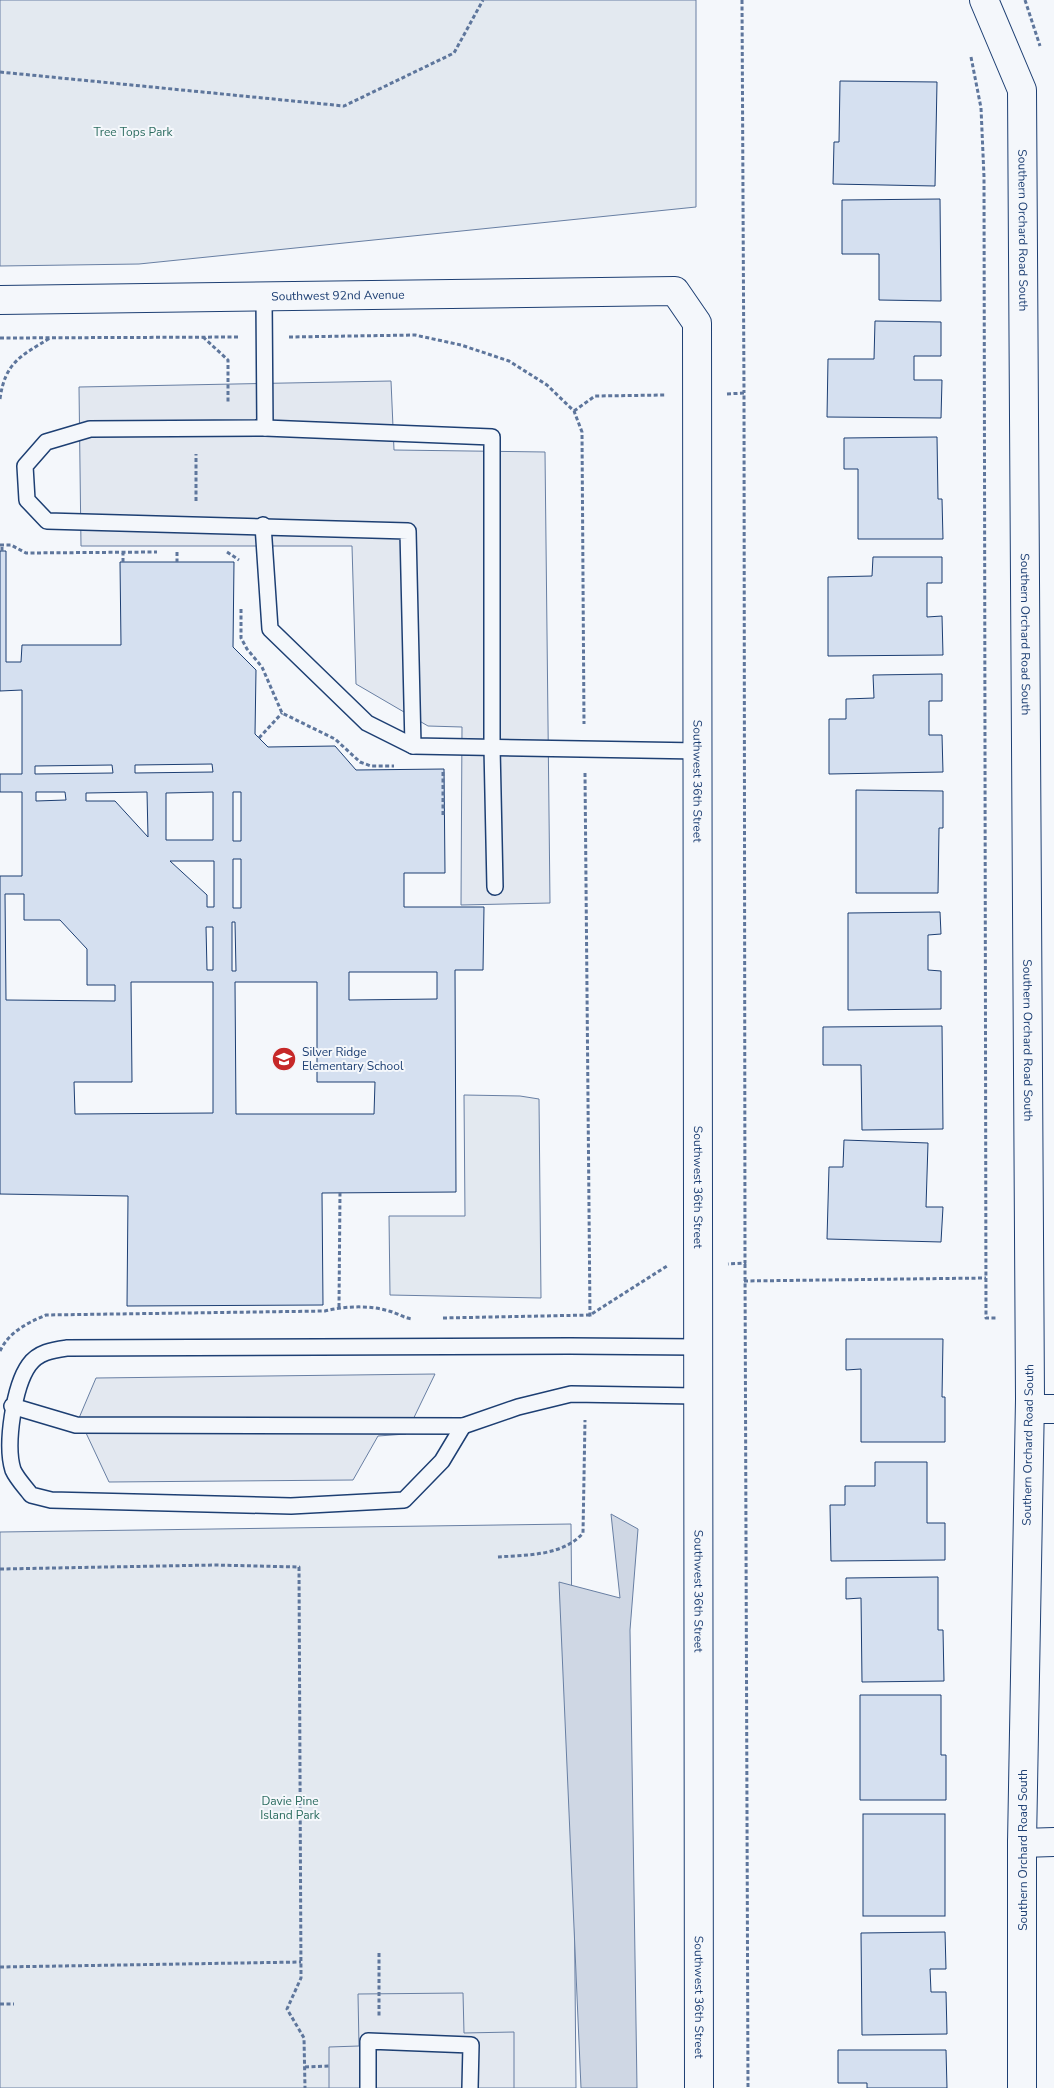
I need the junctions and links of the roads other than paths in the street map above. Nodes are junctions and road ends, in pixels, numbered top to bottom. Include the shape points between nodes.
1 (984, 0) edge
2 (675, 291) joint
3 (264, 298) junction
4 (0, 300) edge
5 (265, 428) junction
6 (263, 525) junction
7 (412, 746) junction
8 (492, 747) junction
9 (699, 751) junction
10 (495, 887) dead end
11 (698, 1347) junction
12 (697, 1396) junction
13 (12, 1406) junction
14 (1042, 1409) edge
15 (463, 1426) junction
16 (1054, 1842) edge
17 (1022, 1843) junction
18 (368, 2088) edge
19 (470, 2088) edge
20 (698, 2088) edge
21 (1022, 2088) edge

1 - 14 street, Southern Orchard Road South via 1022,90 1029,1318
2 - 3 street, Southwest 92nd Avenue
2 - 9 street, Southwest 36th Street via 697,323
3 - 4 street, Southwest 92nd Avenue
3 - 5 lane
5 - 6 lane via 90,429 46,442 25,466 27,500 47,521
5 - 8 lane via 492,438
6 - 7 lane via 270,629 367,723
6 - 7 lane via 408,531
7 - 8 lane
8 - 9 lane
8 - 10 lane
9 - 11 street, Southwest 36th Street
11 - 12 street, Southwest 36th Street
11 - 13 lane via 67,1348 44,1352 29,1364
12 - 15 lane via 571,1394 518,1407
12 - 20 street, Southwest 36th Street
13 - 15 lane via 76,1425
13 - 15 lane via 14,1470 31,1495 51,1500 290,1506 404,1500 442,1461
14 - 17 street, Southern Orchard Road South
16 - 17 street
17 - 21 street, Southern Orchard Road South
18 - 19 lane via 368,2041 471,2045

